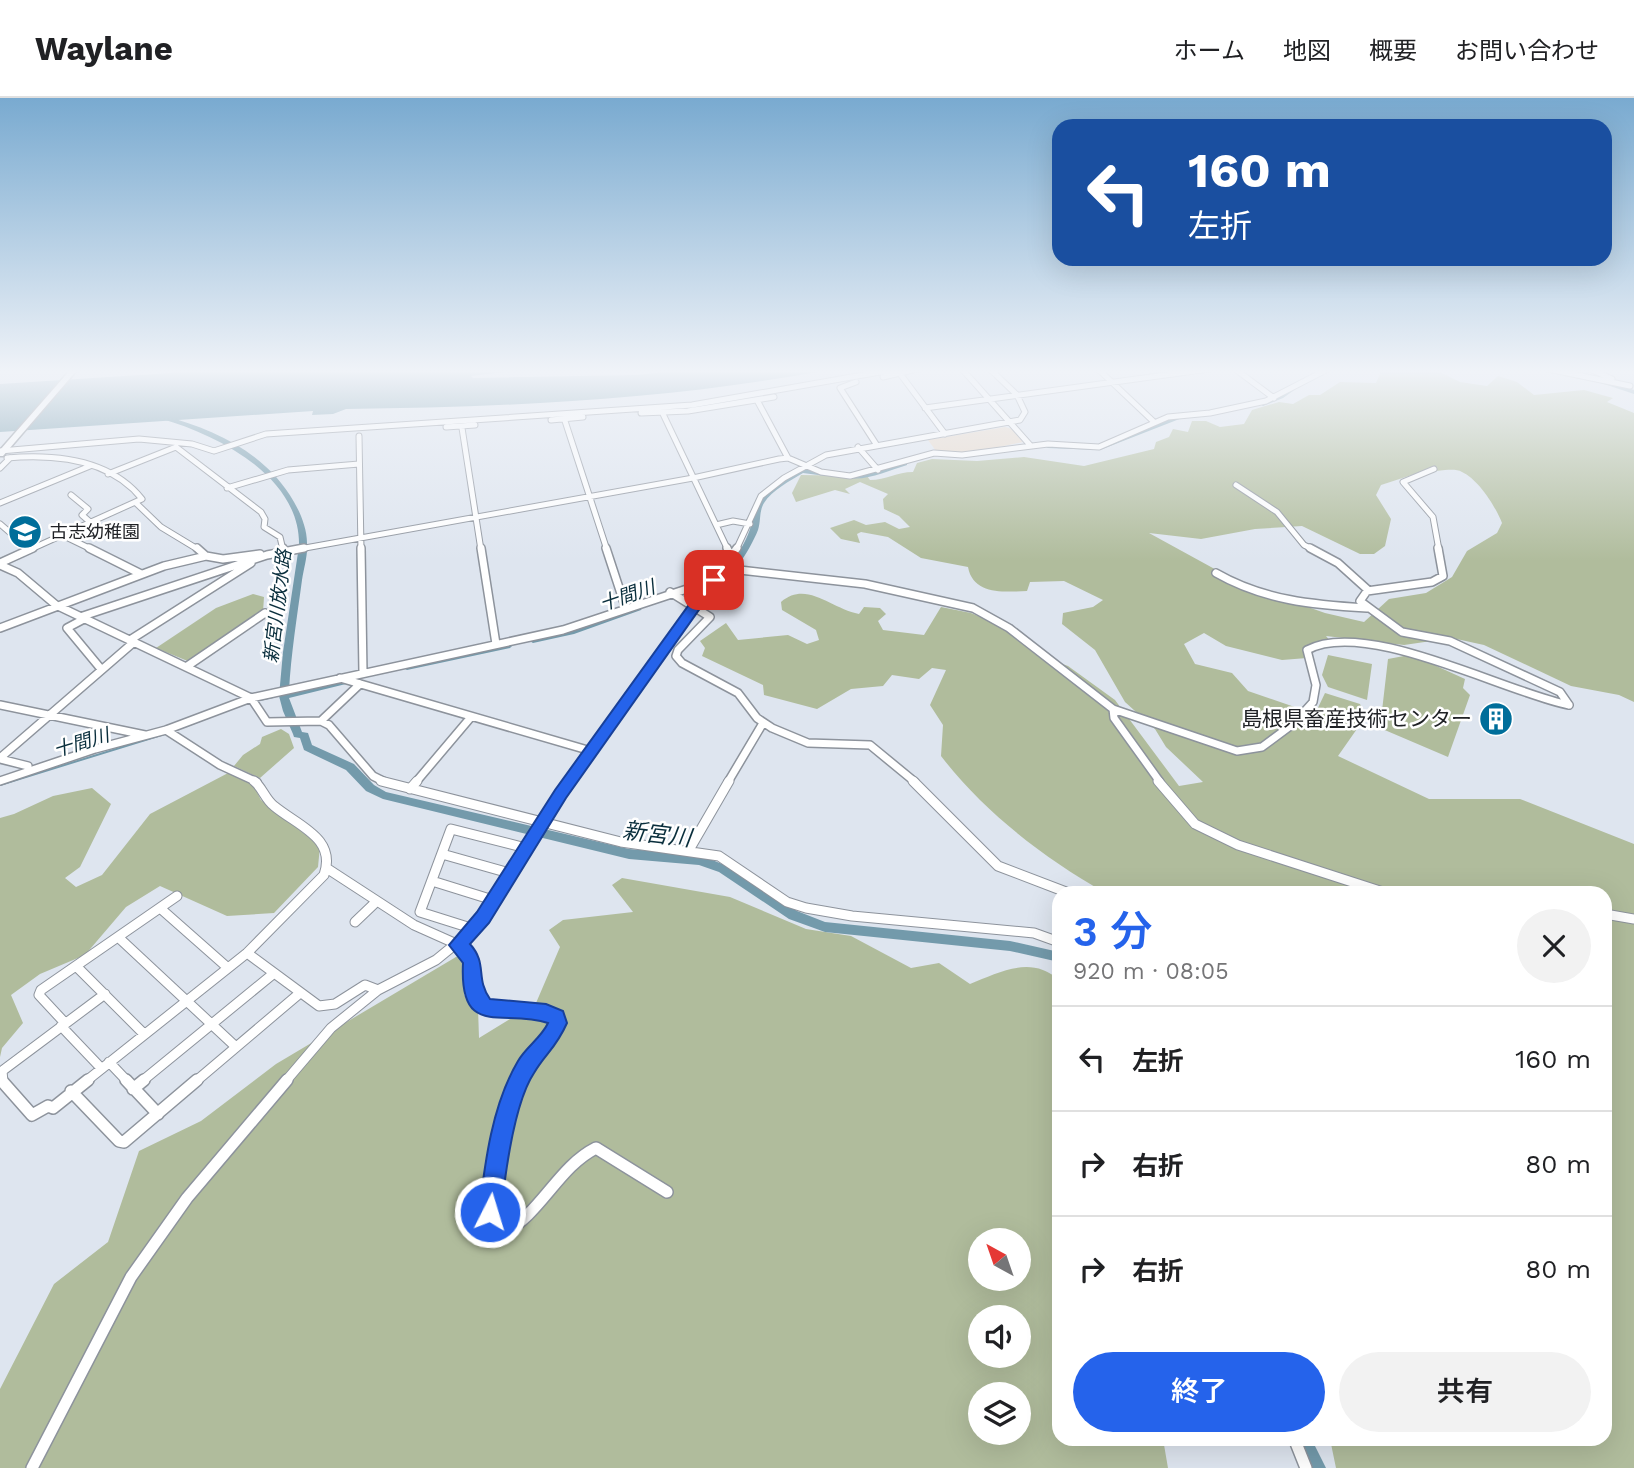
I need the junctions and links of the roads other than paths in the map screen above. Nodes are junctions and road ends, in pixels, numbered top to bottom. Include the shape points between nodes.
1 (18, 433) edge
2 (308, 433) edge
3 (340, 433) joint
4 (372, 433) edge
5 (463, 433) edge
6 (569, 433) edge
7 (672, 433) edge
8 (775, 433) edge
9 (869, 433) edge
10 (952, 433) edge
11 (1018, 433) edge
12 (1130, 433) edge
13 (945, 434) joint
14 (359, 436) junction
15 (254, 437) junction
16 (157, 443) junction
17 (876, 444) junction
18 (1030, 446) junction
19 (176, 447) junction
20 (858, 447) junction
21 (30, 449) junction
22 (64, 449) junction
23 (2, 451) edge
24 (214, 451) junction
25 (10, 458) junction
26 (788, 458) junction
27 (80, 463) junction
28 (359, 464) junction
29 (806, 465) junction
30 (90, 466) junction
31 (0, 468) edge
32 (1434, 469) dead end
33 (878, 470) junction
34 (107, 474) junction
35 (693, 478) junction
36 (1236, 485) dead end
37 (227, 488) junction
38 (71, 495) dead end
39 (589, 497) junction
40 (0, 503) edge
41 (136, 503) junction
42 (476, 517) junction
43 (90, 522) junction
44 (0, 524) edge
45 (750, 524) junction
46 (716, 525) junction
47 (62, 535) junction
48 (361, 537) junction
49 (29, 549) junction
50 (287, 551) junction
51 (206, 556) junction
52 (260, 556) junction
53 (731, 557) junction
54 (223, 559) junction
55 (0, 564) edge
56 (722, 568) junction
57 (222, 570) junction
58 (1216, 573) dead end
59 (141, 574) junction
60 (714, 580) junction
61 (1368, 590) junction
62 (670, 592) junction
63 (56, 605) junction
64 (696, 607) junction
65 (1370, 608) junction
66 (626, 609) junction
67 (265, 613) dead end
68 (82, 618) junction
69 (0, 628) edge
70 (132, 641) junction
71 (496, 644) junction
72 (186, 667) junction
73 (101, 669) junction
74 (363, 673) junction
75 (337, 678) junction
76 (360, 684) junction
77 (251, 698) junction
78 (0, 705) edge
79 (1113, 709) junction
80 (49, 715) junction
81 (471, 717) junction
82 (321, 721) junction
83 (762, 723) junction
84 (166, 730) junction
85 (148, 735) junction
86 (591, 751) junction
87 (0, 759) edge
88 (28, 766) dead end
89 (0, 781) edge
90 (410, 789) junction
91 (539, 827) junction
92 (526, 848) junction
93 (689, 850) junction
94 (442, 854) junction
95 (328, 869) junction
96 (509, 873) junction
97 (432, 881) junction
98 (1364, 886) edge
99 (1052, 887) edge
100 (177, 896) dead end
101 (493, 900) junction
102 (377, 901) junction
103 (160, 908) junction
104 (1612, 915) edge
105 (1634, 919) edge
106 (355, 922) dead end
107 (474, 929) junction
108 (118, 937) junction
109 (1052, 939) edge
110 (458, 945) junction
111 (247, 953) junction
112 (76, 966) junction
113 (228, 968) junction
114 (273, 974) junction
115 (378, 990) junction
116 (300, 993) junction
117 (105, 994) junction
118 (187, 1000) junction
119 (212, 1024) junction
120 (63, 1025) junction
121 (144, 1034) junction
122 (236, 1047) junction
123 (105, 1065) junction
124 (133, 1089) junction
125 (71, 1091) junction
126 (158, 1114) junction
127 (667, 1192) dead end
128 (1299, 1446) edge
129 (32, 1468) edge
130 (1306, 1468) edge

1 - 23 main road
2 - 15 street
3 - 14 street
3 - 15 street
4 - 14 street
5 - 42 street
6 - 39 street
7 - 35 street
8 - 26 street
9 - 17 street
10 - 13 street
11 - 18 street
12 - 18 street via 1099,447
13 - 17 street
14 - 28 street
15 - 24 street
16 - 19 street
16 - 22 street
16 - 24 street
17 - 20 street
18 - 33 street via 962,455 934,453
19 - 34 street
19 - 37 street
20 - 29 street via 826,454
20 - 33 street
21 - 22 street
21 - 23 street
21 - 24 street via 161,439 196,443
22 - 25 street
22 - 27 street
25 - 27 street via 46,455
25 - 31 street
26 - 29 street
26 - 35 street
27 - 30 street
28 - 37 street via 284,472
28 - 48 street
29 - 33 street via 850,476
29 - 45 street via 761,496
30 - 34 street
30 - 40 street
32 - 61 street via 1403,482 1433,517 1443,576 1432,582
34 - 41 street via 140,495 142,499
35 - 39 street
35 - 46 street
36 - 61 street via 1277,512 1304,545 1338,563
37 - 50 street via 261,512 264,527 280,537
38 - 43 street via 88,509 82,515
39 - 42 street
39 - 66 street
41 - 43 street
41 - 51 street via 161,527
42 - 48 street
42 - 71 street
43 - 47 street
44 - 49 street
45 - 46 street
45 - 53 street
46 - 53 street
47 - 49 street
47 - 59 street
48 - 50 street
48 - 74 street
49 - 55 street
50 - 52 street
51 - 54 street
51 - 59 street
52 - 54 street
52 - 57 street
52 - 70 street
53 - 56 street
54 - 57 street
55 - 63 street
56 - 60 street
56 - 79 street via 878,586 973,608 1009,628
57 - 68 street
58 - 65 street via 1237,586 1293,603
59 - 63 street
60 - 62 street
60 - 64 street
61 - 65 street via 1360,601
62 - 64 street
62 - 66 street
63 - 68 street
63 - 69 street
64 - 83 street via 710,617 676,656 738,693
64 - 86 street
65 - 79 street via 1402,632 1450,641 1560,692 1569,705 1546,702 1421,655 1331,642 1307,650 1316,685 1313,702 1262,747 1237,751
66 - 71 street via 563,630
67 - 72 street
68 - 70 street
68 - 73 street via 67,628
70 - 72 street
70 - 73 street
71 - 74 street
72 - 77 street
73 - 80 street
74 - 75 street
75 - 76 street
75 - 77 street
76 - 81 street
76 - 82 street
77 - 82 street via 264,720 283,724
77 - 84 street
78 - 80 street
79 - 98 street via 1114,718 1166,791 1195,824 1238,845
80 - 85 street
80 - 87 street
81 - 86 street
81 - 90 street
82 - 90 street via 373,776
83 - 93 street
83 - 99 street via 808,743 870,745 906,772 998,866
84 - 85 street
84 - 95 street via 220,765 257,782 265,798 324,843 330,856
85 - 89 street
86 - 91 street
87 - 88 street
90 - 91 street
91 - 92 street
91 - 93 street
92 - 94 street via 451,828
92 - 96 street
93 - 109 street via 719,856 787,902 806,908 1034,933
94 - 96 street
94 - 97 street
95 - 102 street
95 - 111 street
96 - 101 street
97 - 101 street
97 - 107 street via 420,912
100 - 103 street
101 - 107 street
102 - 106 street
102 - 110 street
103 - 108 street
103 - 113 street
104 - 105 street
107 - 110 street
108 - 112 street
108 - 118 street
110 - 115 street
110 - 127 street via 473,960 471,988 483,1005 492,1010 546,1013 558,1023 550,1040 526,1067 517,1088 492,1183 490,1212 495,1231 512,1230 596,1148
111 - 113 street
111 - 114 street
112 - 117 street
112 - 120 street via 39,995
113 - 118 street
114 - 116 street
114 - 119 street
115 - 116 street via 365,985 326,1007
115 - 129 street via 309,1051 154,1241 108,1318
116 - 122 street
117 - 120 street
117 - 121 street
118 - 119 street
118 - 121 street
119 - 122 street
119 - 124 street
120 - 123 street
120 - 125 street via 2,1070 1,1080 32,1115 53,1108
121 - 123 street
122 - 126 street
123 - 124 street
123 - 125 street
124 - 126 street
125 - 126 street via 119,1141 131,1138
128 - 130 street

